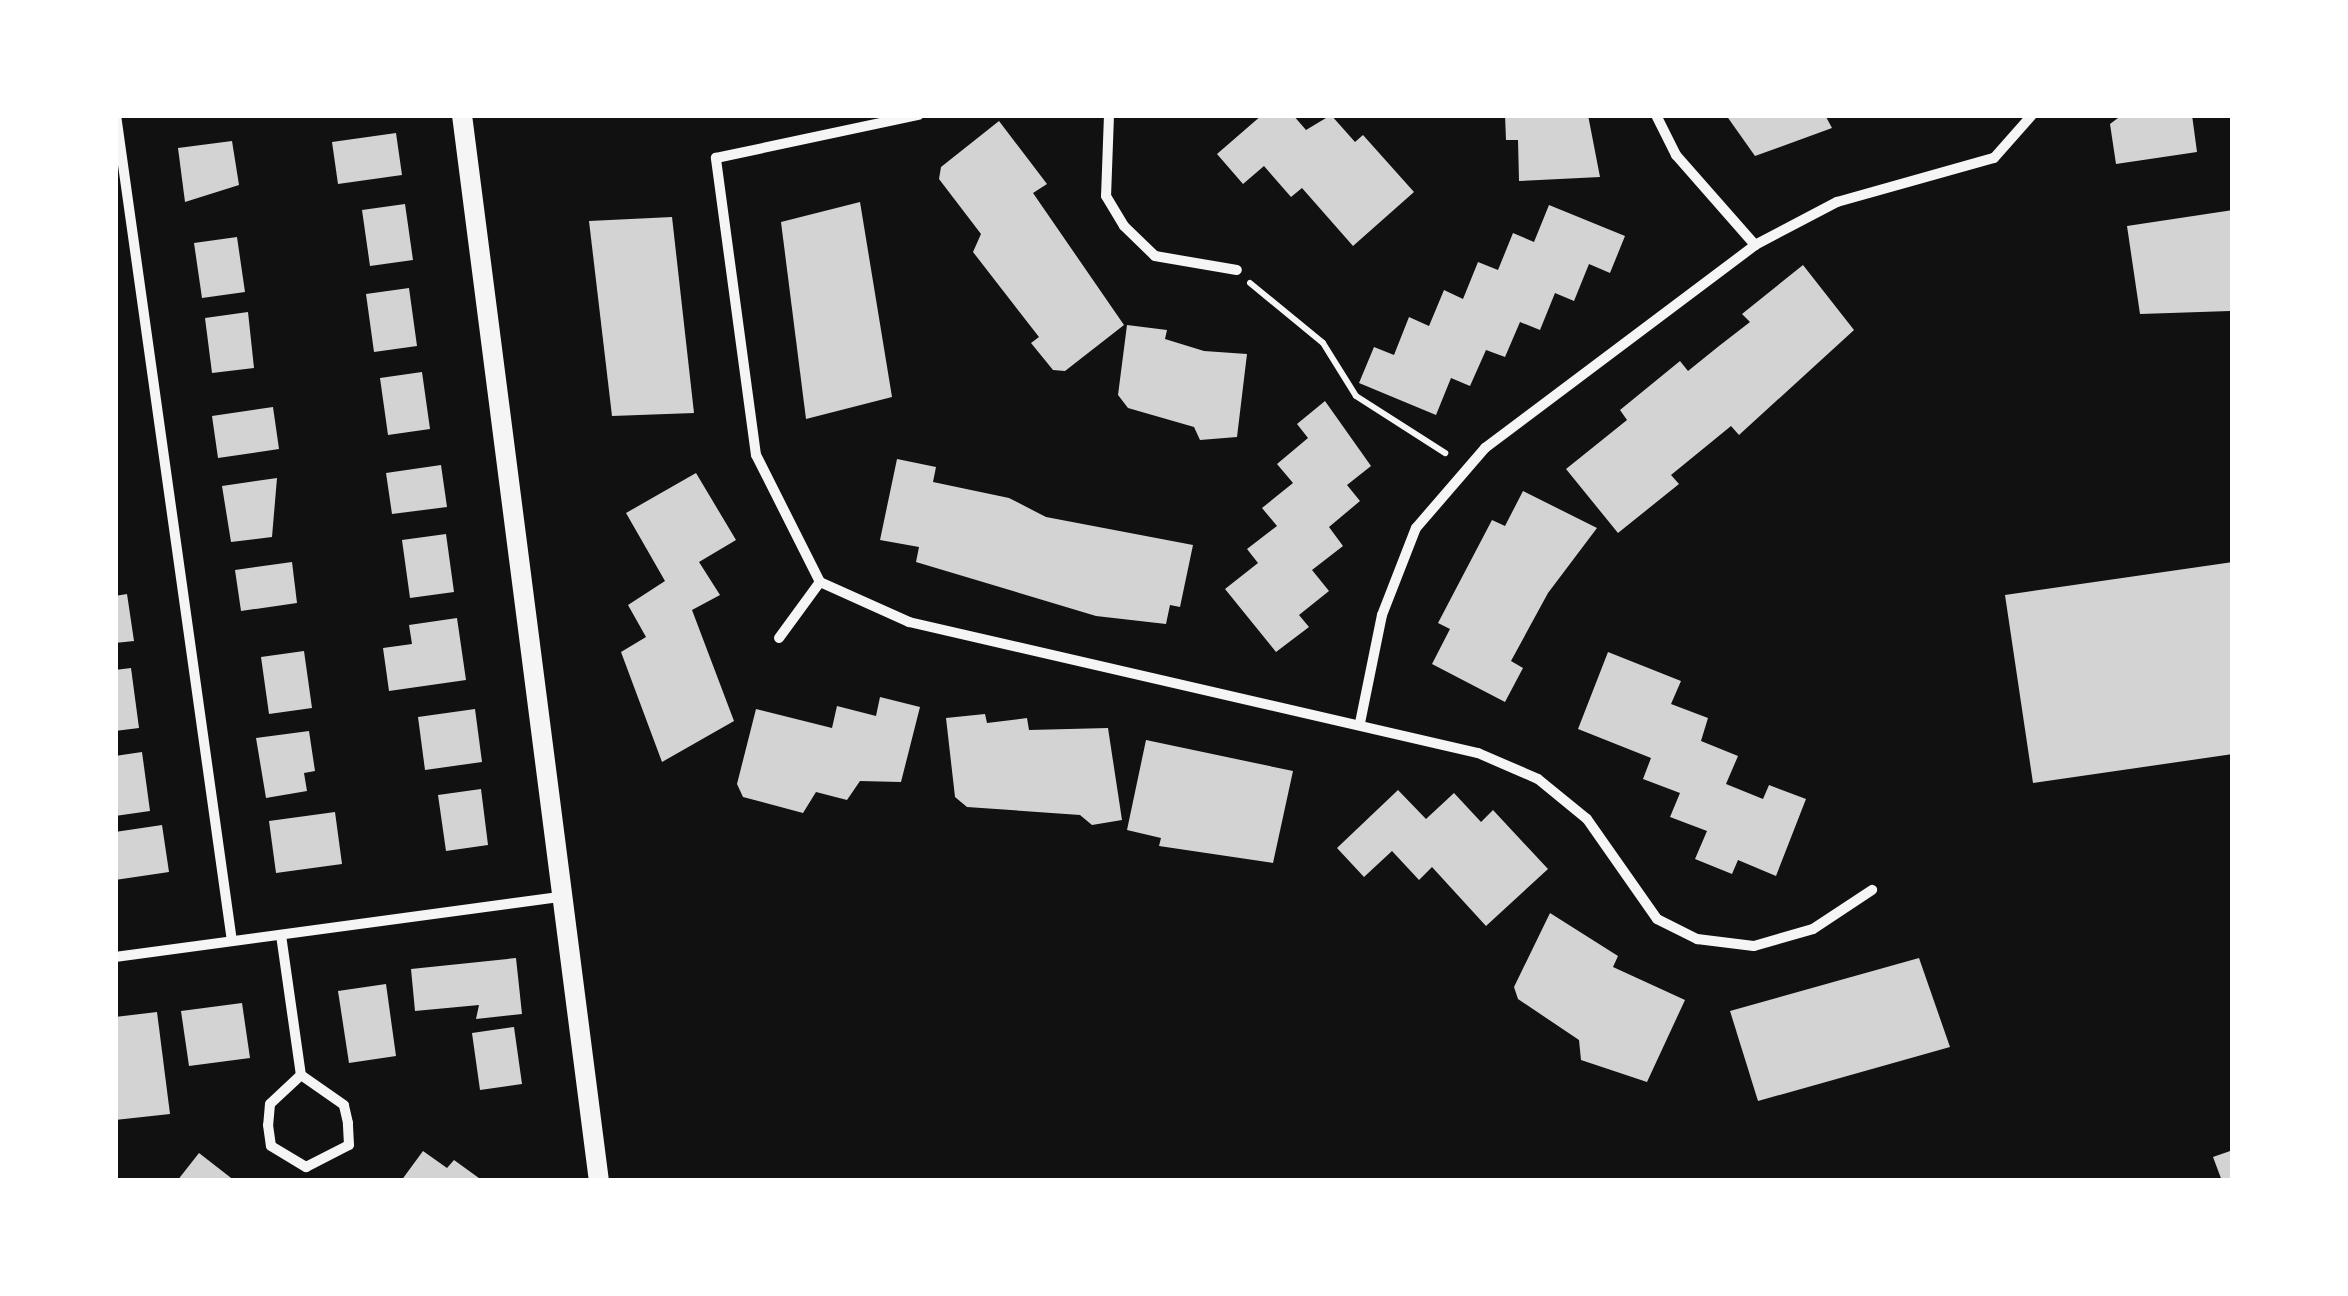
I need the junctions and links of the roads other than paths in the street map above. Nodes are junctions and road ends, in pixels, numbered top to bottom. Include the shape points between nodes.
1 (116, 115) edge
2 (462, 115) edge
3 (918, 115) edge
4 (1110, 115) edge
5 (1656, 115) edge
6 (2032, 115) edge
7 (1755, 245) junction
8 (1237, 270) road end
9 (820, 582) junction
10 (778, 638) dead end
11 (1360, 723) junction
12 (1872, 890) dead end
13 (561, 897) junction
14 (281, 935) junction
15 (232, 941) junction
16 (115, 957) edge
17 (301, 1075) junction
18 (599, 1181) edge

1 - 15 street
2 - 13 main road
3 - 9 street via 716,158 756,455
4 - 8 street via 1106,196 1124,226 1155,256
5 - 7 street via 1676,156
6 - 7 street via 1994,158 1837,202
7 - 11 street via 1485,448 1416,528 1382,615
9 - 10 street
9 - 11 street via 910,622
11 - 12 street via 1538,779 1587,819 1657,919 1697,939 1754,946 1812,929
13 - 14 street
13 - 18 main road
14 - 15 street
14 - 17 street
15 - 16 street
17 - 17 street via 344,1105 348,1123 348,1145 306,1166 271,1146 268,1125 270,1104

